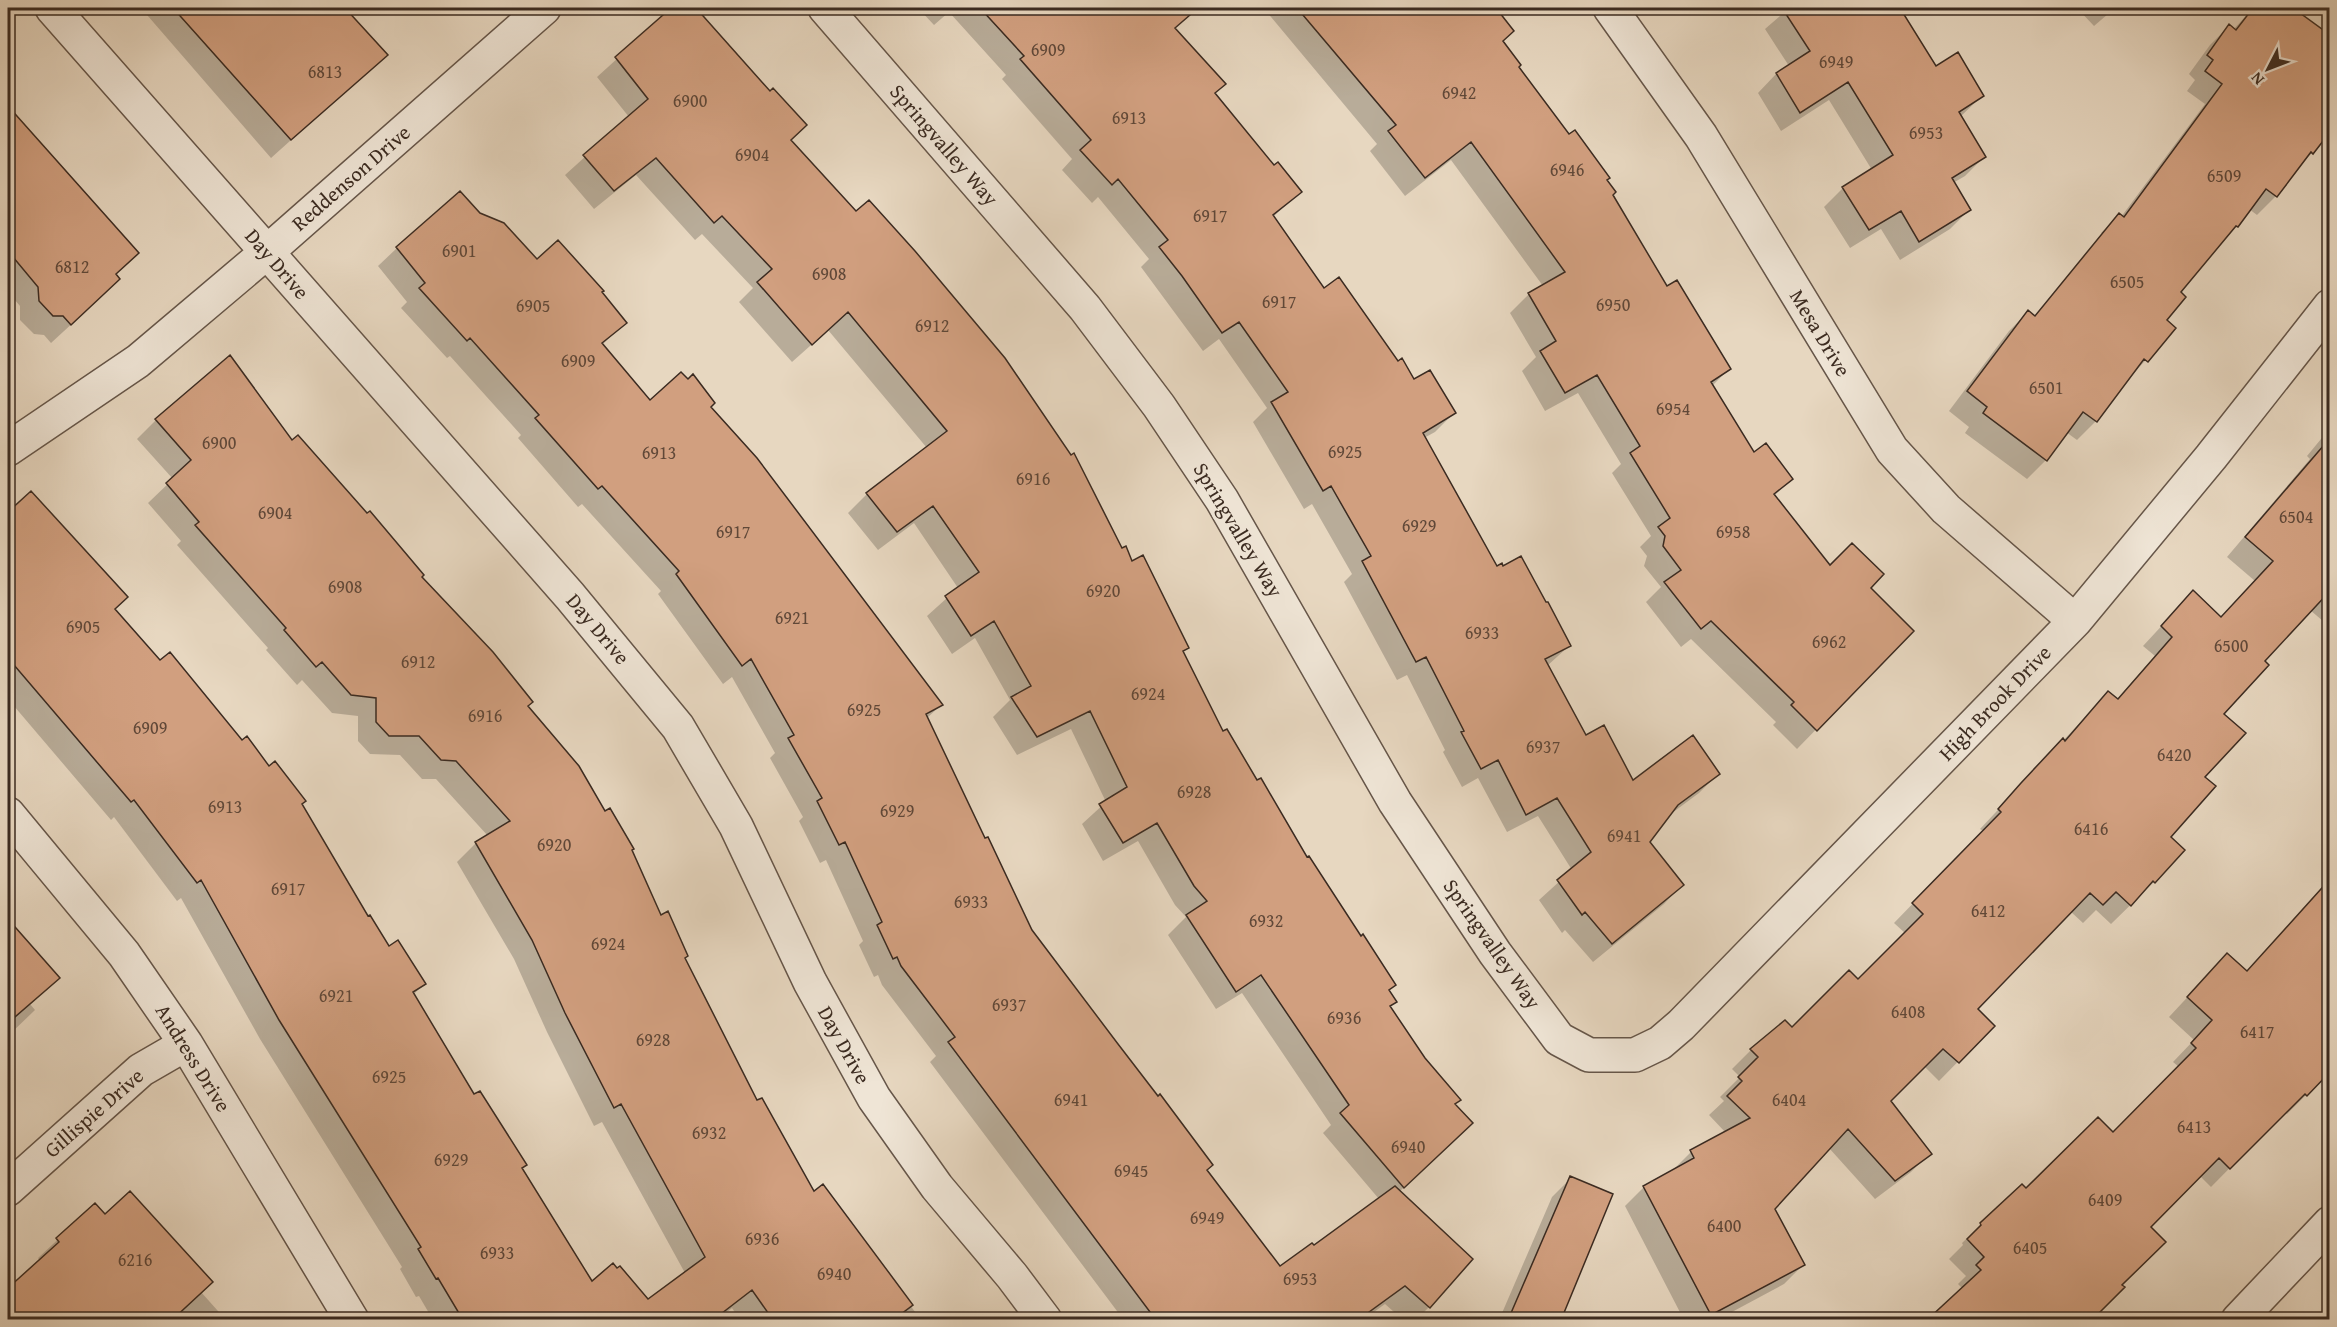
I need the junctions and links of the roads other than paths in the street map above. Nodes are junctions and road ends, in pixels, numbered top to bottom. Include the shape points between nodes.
1 (52, 8) edge
2 (544, 8) edge
3 (825, 8) edge
4 (1610, 8) edge
5 (267, 252) junction
6 (2330, 306) edge
7 (8, 449) edge
8 (2075, 621) junction
9 (8, 814) edge
10 (186, 1044) junction
11 (1620, 1057) joint
12 (8, 1189) edge
13 (2330, 1223) edge
14 (352, 1320) edge
15 (1045, 1320) edge
16 (2238, 1320) edge

1 - 5 street, Day Drive
2 - 5 street, Reddenson Drive
3 - 11 street, Springvalley Way via 1085,308 1159,406 1222,500 1395,802 1495,953 1559,1039 1589,1055
4 - 8 street, Mesa Drive via 1701,136 1892,450 1946,509
5 - 7 street, Reddenson Drive via 138,362
5 - 15 street, Day Drive via 570,596 678,727 736,826 810,982 874,1098 937,1187
6 - 8 street, High Brook Drive
8 - 11 street, High Brook Drive via 1681,1025 1660,1043 1635,1055
9 - 10 street, Andress Drive via 124,954
10 - 12 street, Gillispie Drive via 141,1070
10 - 14 street, Andress Drive
13 - 16 street

